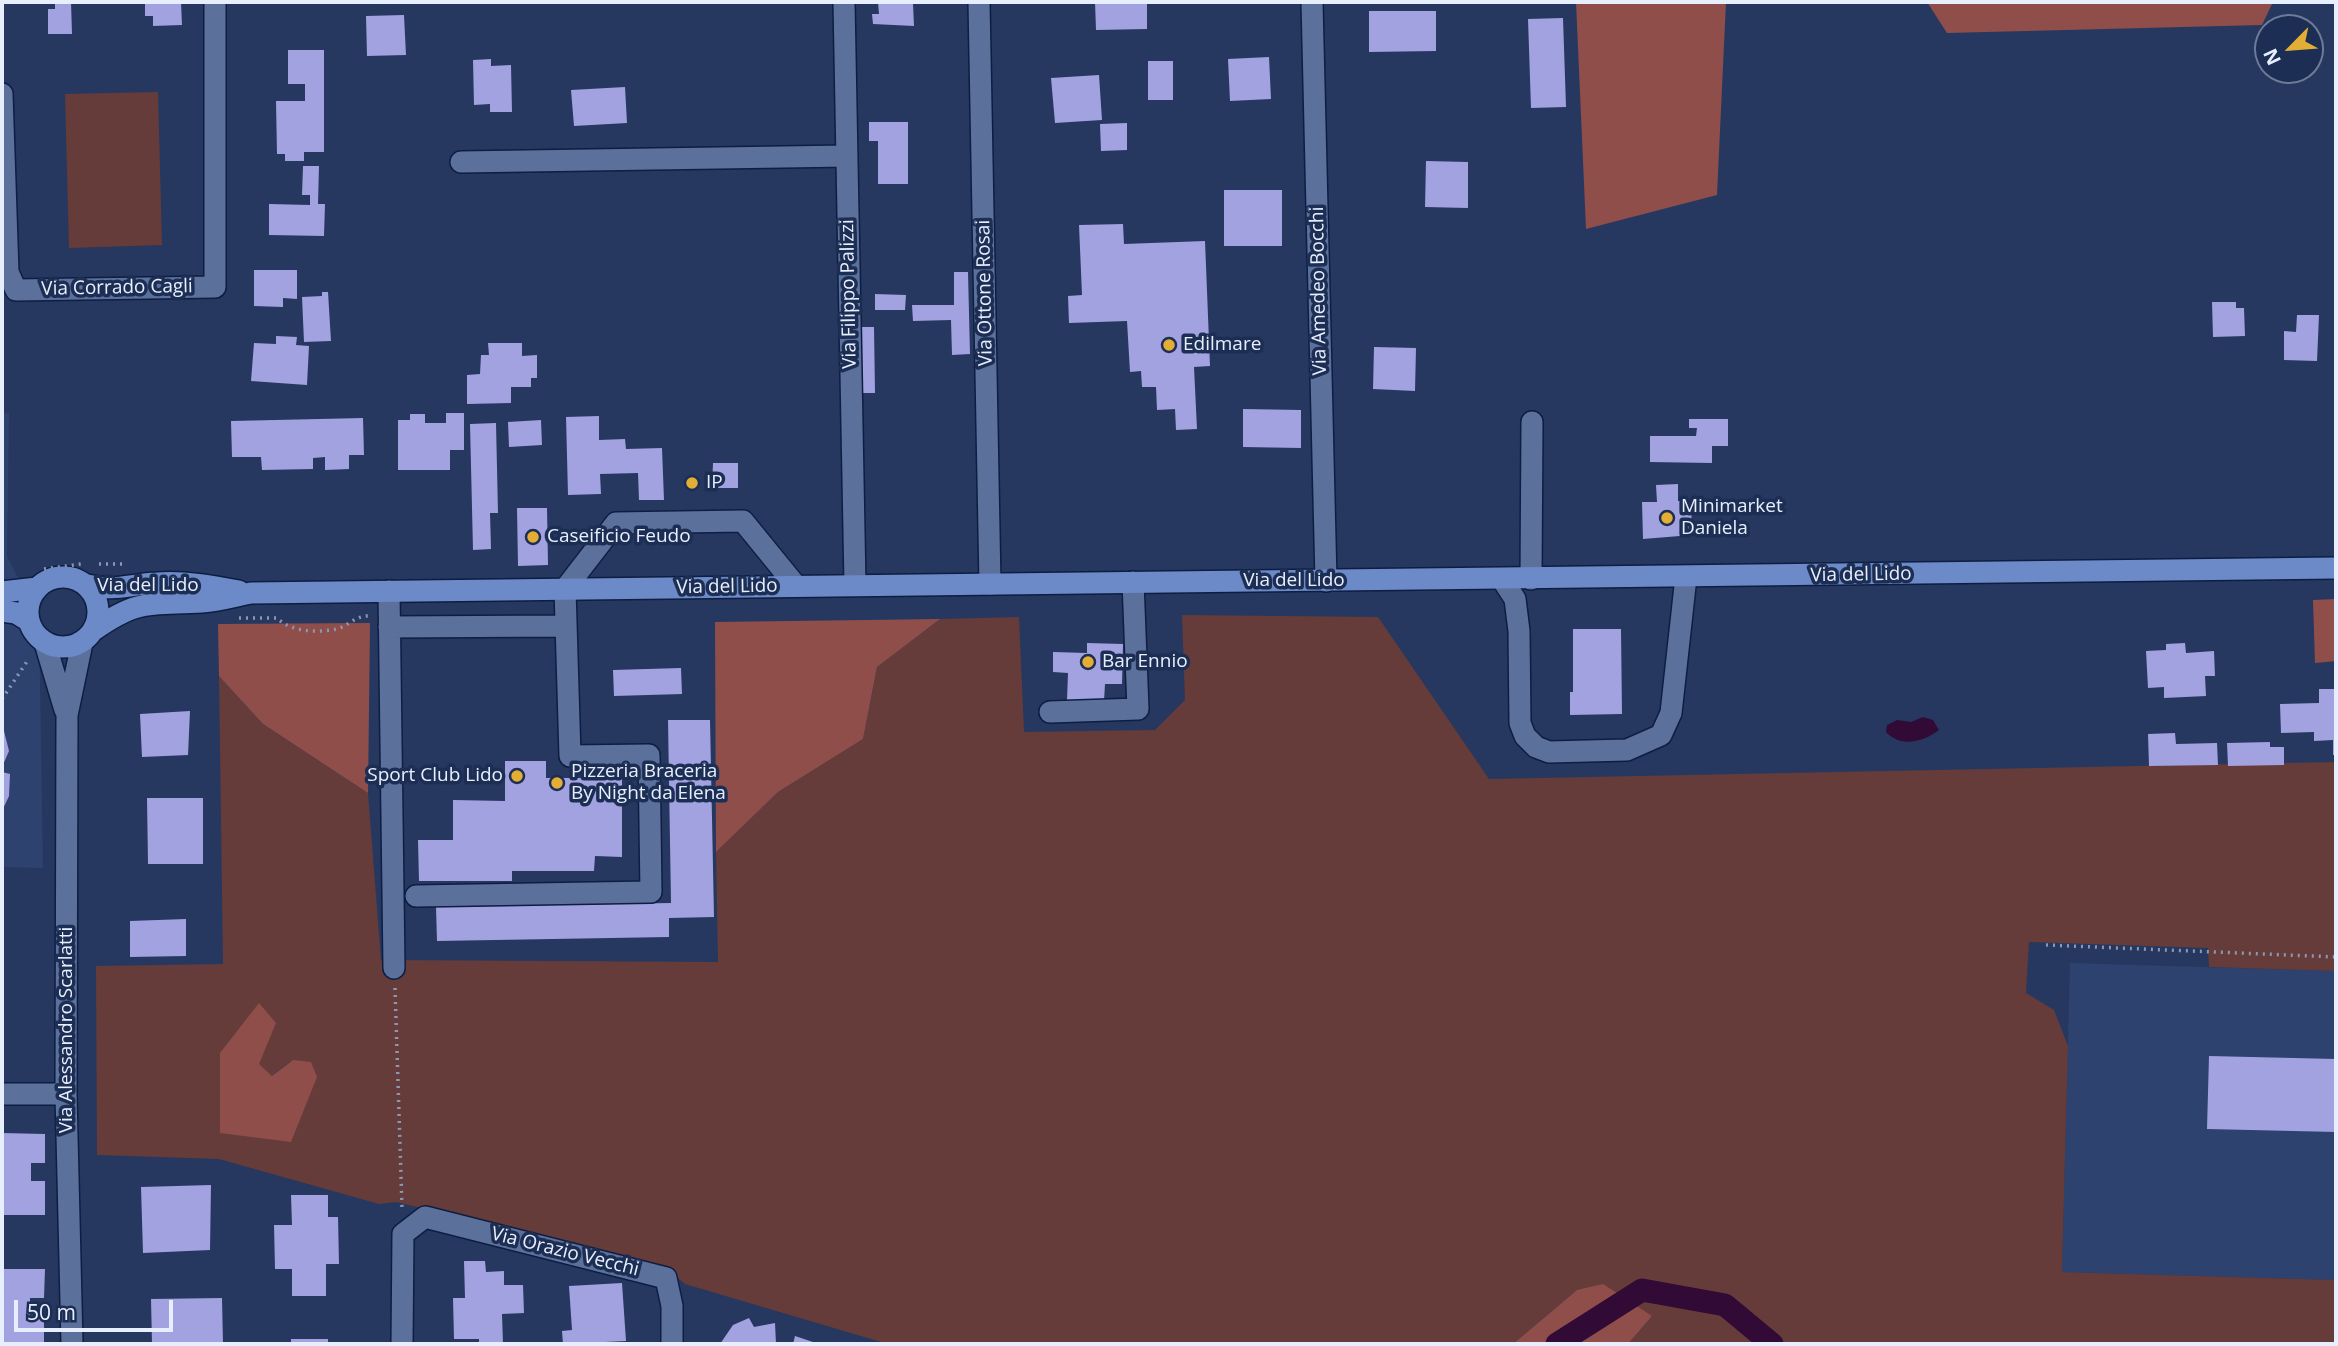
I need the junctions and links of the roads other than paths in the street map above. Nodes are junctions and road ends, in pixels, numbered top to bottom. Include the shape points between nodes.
1 (215, 2) edge
2 (844, 2) edge
3 (979, 2) edge
4 (1312, 2) edge
5 (2, 94) edge
6 (847, 156) junction
7 (461, 162) dead end
8 (1532, 422) dead end
9 (2336, 569) edge
10 (1686, 577) junction
11 (1503, 579) junction
12 (1531, 579) junction
13 (1326, 581) junction
14 (1133, 582) junction
15 (990, 584) junction
16 (87, 585) junction
17 (855, 585) junction
18 (796, 586) junction
19 (37, 588) junction
20 (565, 589) junction
21 (389, 591) junction
22 (2, 592) edge
23 (251, 593) junction
24 (2, 611) edge
25 (29, 621) junction
26 (566, 626) junction
27 (389, 627) junction
28 (88, 637) junction
29 (39, 648) junction
30 (1050, 712) dead end
31 (67, 715) junction
32 (416, 895) dead end
33 (394, 968) road end
34 (2, 1094) edge
35 (66, 1094) junction
36 (72, 1344) edge
37 (402, 1344) edge
38 (672, 1344) edge

1 - 5 street, Via Corrado Cagli via 215,287 16,290 8,272
2 - 6 street, Via Filippo Palizzi
3 - 15 street, Via Ottone Rosai
4 - 13 street, Via Amedeo Bocchi
6 - 7 street
6 - 17 street, Via Filippo Palizzi
8 - 12 street
9 - 10 main road, Via del Lido
10 - 11 street via 1671,713 1661,735 1627,750 1549,752 1525,736 1520,723 1518,621 1515,599
10 - 12 main road, Via del Lido
11 - 12 main road, Via del Lido
11 - 13 main road, Via del Lido
13 - 14 main road, Via del Lido
14 - 15 main road, Via del Lido
14 - 30 street via 1138,709
15 - 17 main road, Via del Lido
16 - 19 main road via 61,577
16 - 23 main road, Via del Lido via 118,590 183,582
16 - 28 main road via 98,607
17 - 18 main road, Via del Lido
18 - 20 main road, Via del Lido
18 - 20 street via 743,521 616,523
19 - 22 main road
19 - 25 main road via 30,598
20 - 21 main road, Via del Lido
20 - 26 street
21 - 23 main road, Via del Lido
21 - 27 street
23 - 28 main road, Via del Lido via 205,602 144,604 118,612
24 - 25 main road
25 - 29 main road
26 - 27 street
26 - 32 street via 570,756 649,755 651,892
27 - 33 street
28 - 29 main road via 63,648
28 - 31 street, Via Alessandro Scarlatti
29 - 31 street, Via Alessandro Scarlatti
31 - 35 street, Via Alessandro Scarlatti
34 - 35 street
35 - 36 street, Via Alessandro Scarlatti
37 - 38 street, Via Orazio Vecchi via 403,1234 425,1217 666,1278

